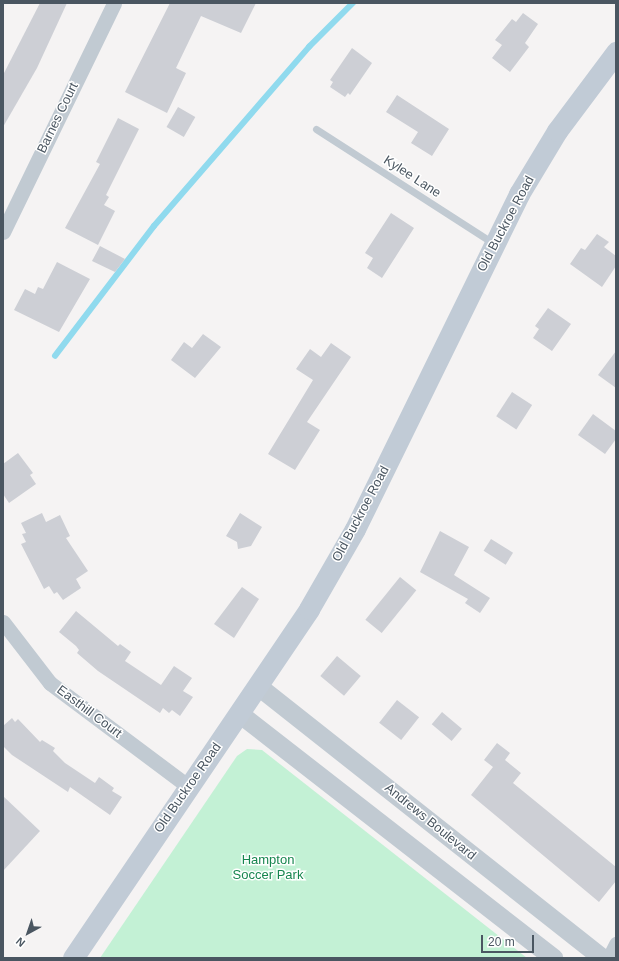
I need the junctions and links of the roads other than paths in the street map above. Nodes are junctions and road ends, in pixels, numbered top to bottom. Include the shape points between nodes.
1 (114, 3) edge
2 (616, 52) edge
3 (316, 129) dead end
4 (3, 232) edge
5 (495, 244) junction
6 (3, 622) edge
7 (258, 686) junction
8 (240, 714) junction
9 (189, 787) junction
10 (616, 944) edge
11 (73, 958) edge
12 (553, 958) edge
13 (602, 958) edge
14 (610, 958) edge

1 - 4 street, Barnes Court
2 - 5 main road, Old Buckroe Road via 558,131 520,194
3 - 5 lane, Kylee Lane
5 - 7 main road, Old Buckroe Road via 355,529 309,609
6 - 9 street, Easthill Court via 50,683
7 - 8 main road, Old Buckroe Road
7 - 13 street, Andrews Boulevard
8 - 9 main road, Old Buckroe Road
8 - 12 street
9 - 11 main road, Old Buckroe Road
10 - 14 street

